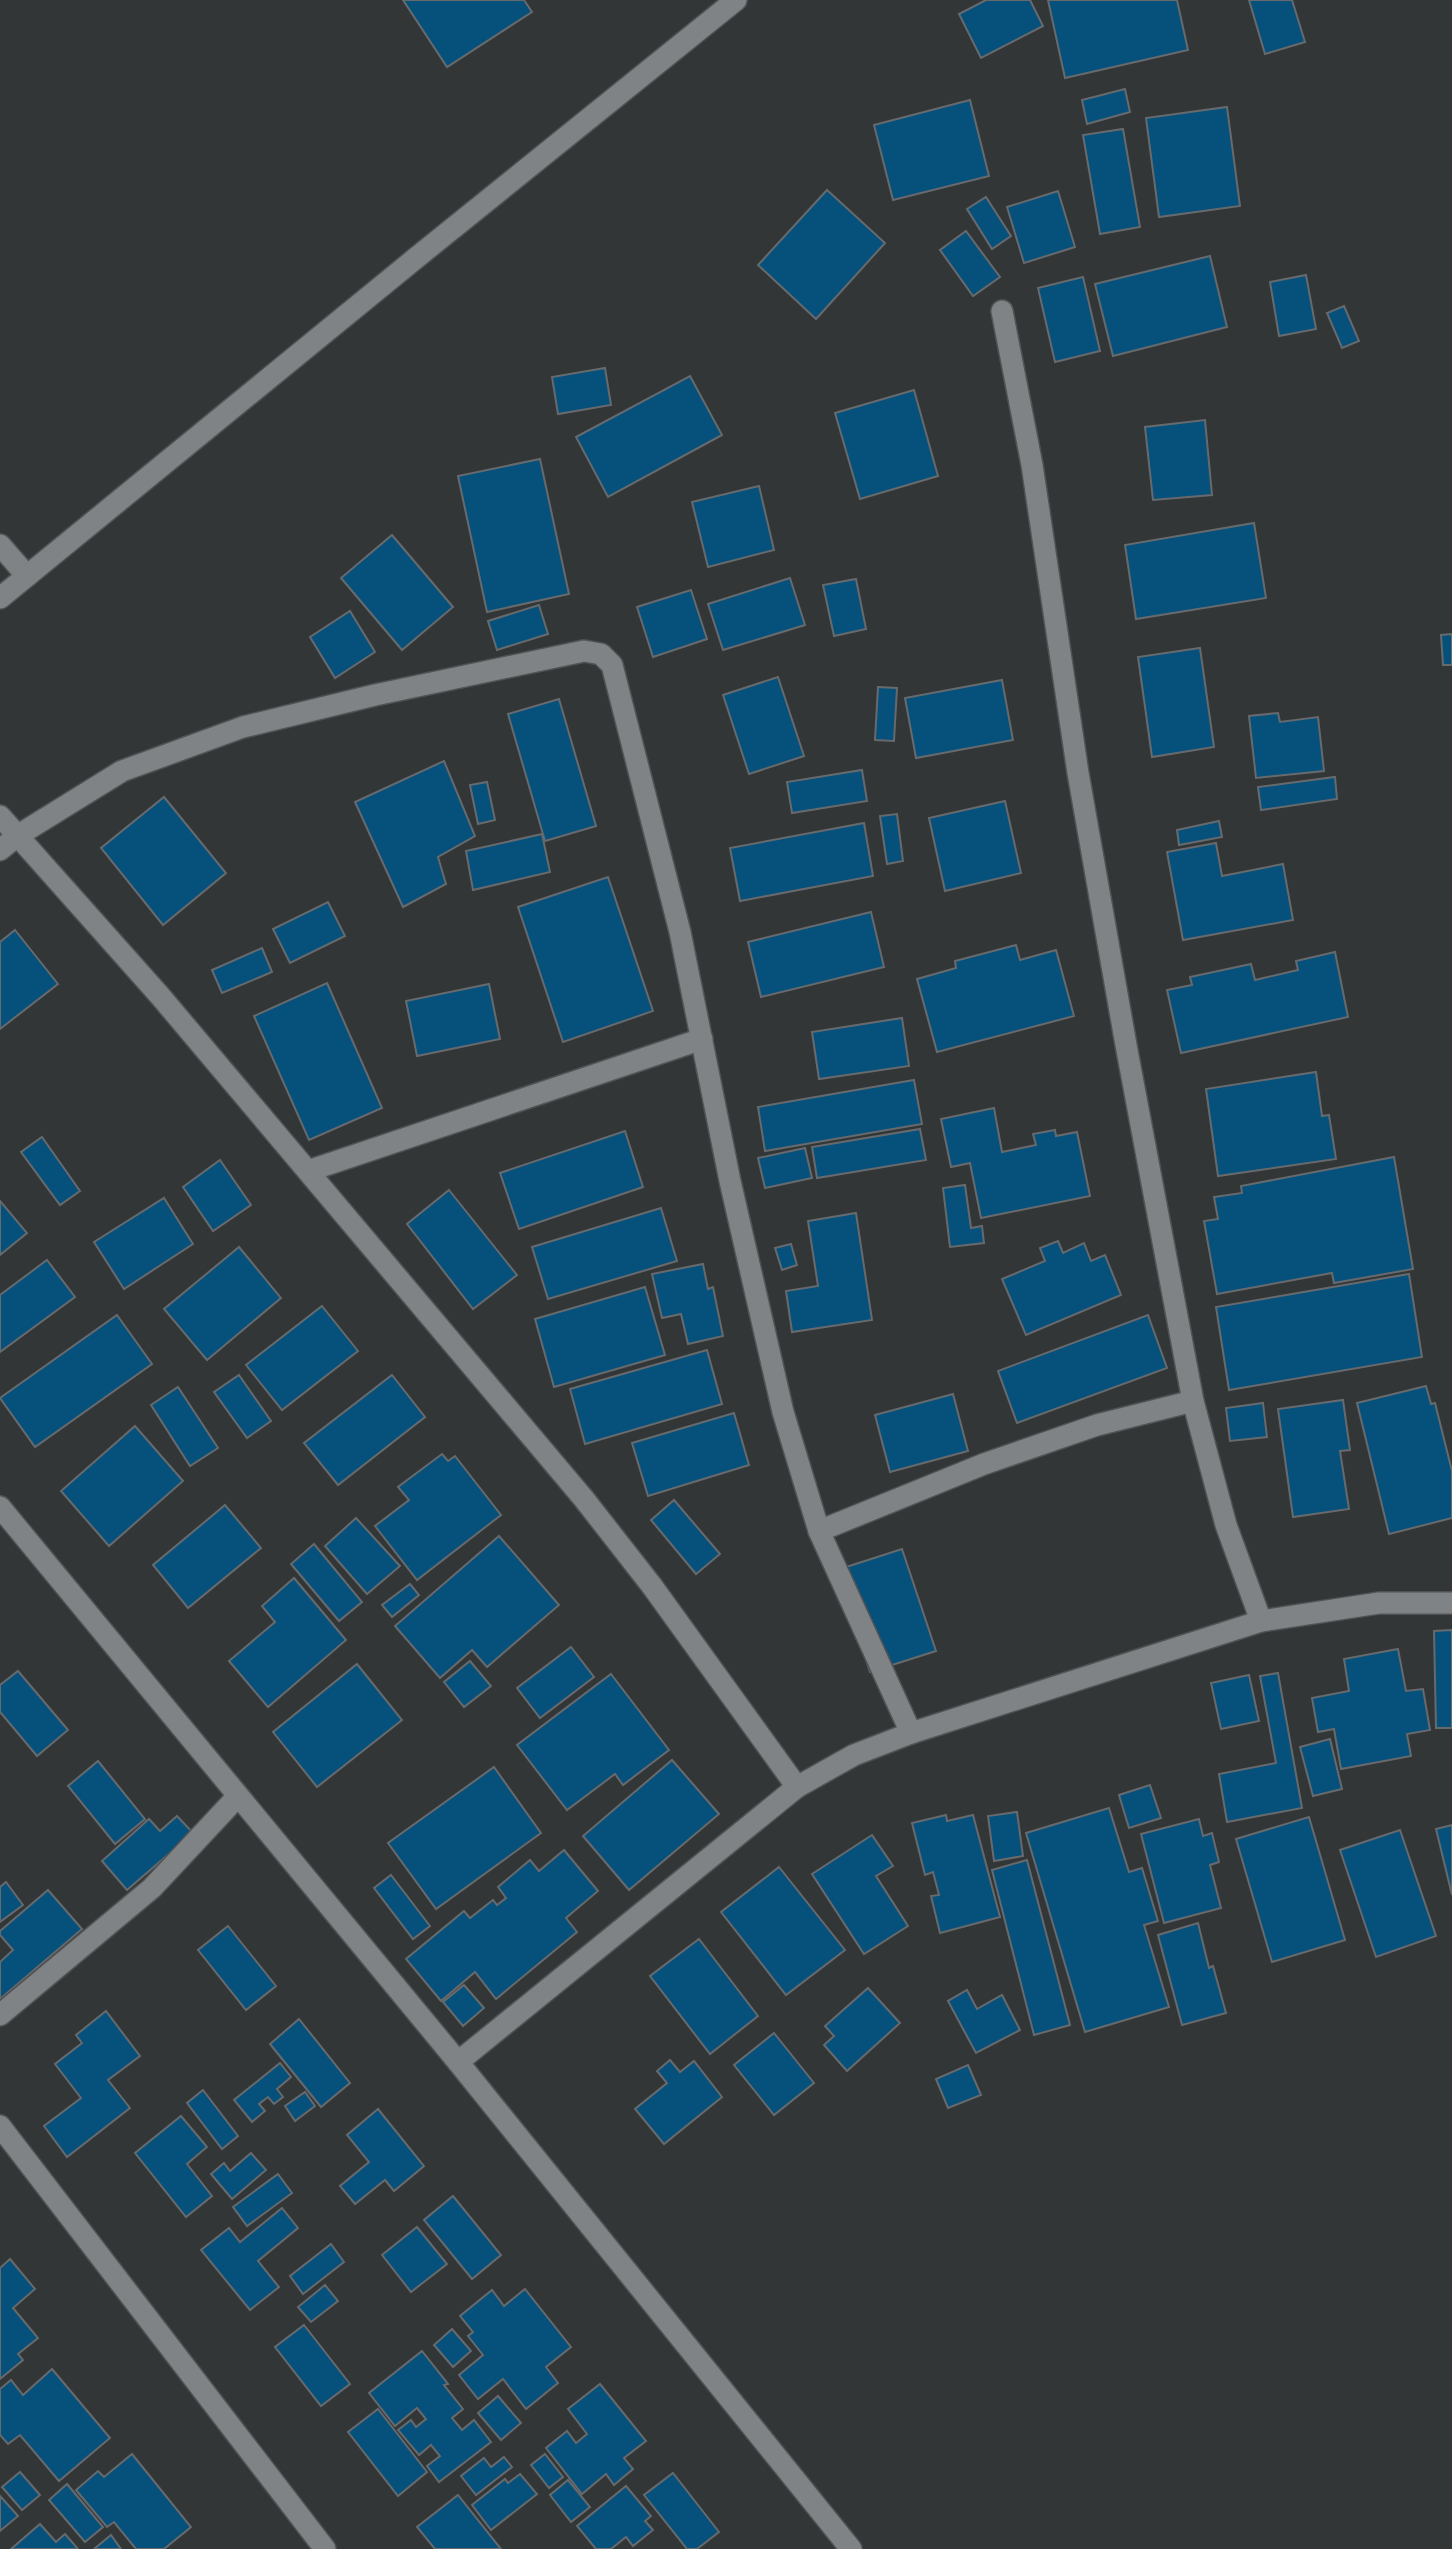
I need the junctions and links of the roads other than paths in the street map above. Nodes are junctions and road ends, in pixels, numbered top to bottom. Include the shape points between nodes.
1 (736, 0) edge
2 (1002, 311) dead end
3 (0, 545) edge
4 (27, 576) junction
5 (0, 598) edge
6 (0, 816) edge
7 (17, 836) junction
8 (0, 850) edge
9 (702, 1039) junction
10 (307, 1171) junction
11 (1193, 1401) junction
12 (0, 1507) edge
13 (819, 1531) junction
14 (1452, 1603) edge
15 (1261, 1621) junction
16 (911, 1733) junction
17 (797, 1787) junction
18 (238, 1796) junction
19 (0, 2015) edge
20 (458, 2062) junction
21 (0, 2126) edge
22 (325, 2549) edge
23 (851, 2549) edge

1 - 4 street
2 - 11 street via 1032,465 1123,1032
3 - 4 street
4 - 5 street
6 - 7 street
7 - 8 street
7 - 9 street via 122,771 243,727 584,651 601,654 612,665 680,932
7 - 10 street
9 - 10 street
9 - 13 street via 783,1412
10 - 17 street via 584,1499
11 - 13 street via 1097,1425 984,1464
11 - 15 street via 1226,1525
12 - 18 street
13 - 16 street
14 - 15 street via 1379,1603
15 - 16 street
16 - 17 street via 855,1755
17 - 20 street
18 - 19 street via 152,1888
18 - 20 street
20 - 23 street
21 - 22 street

